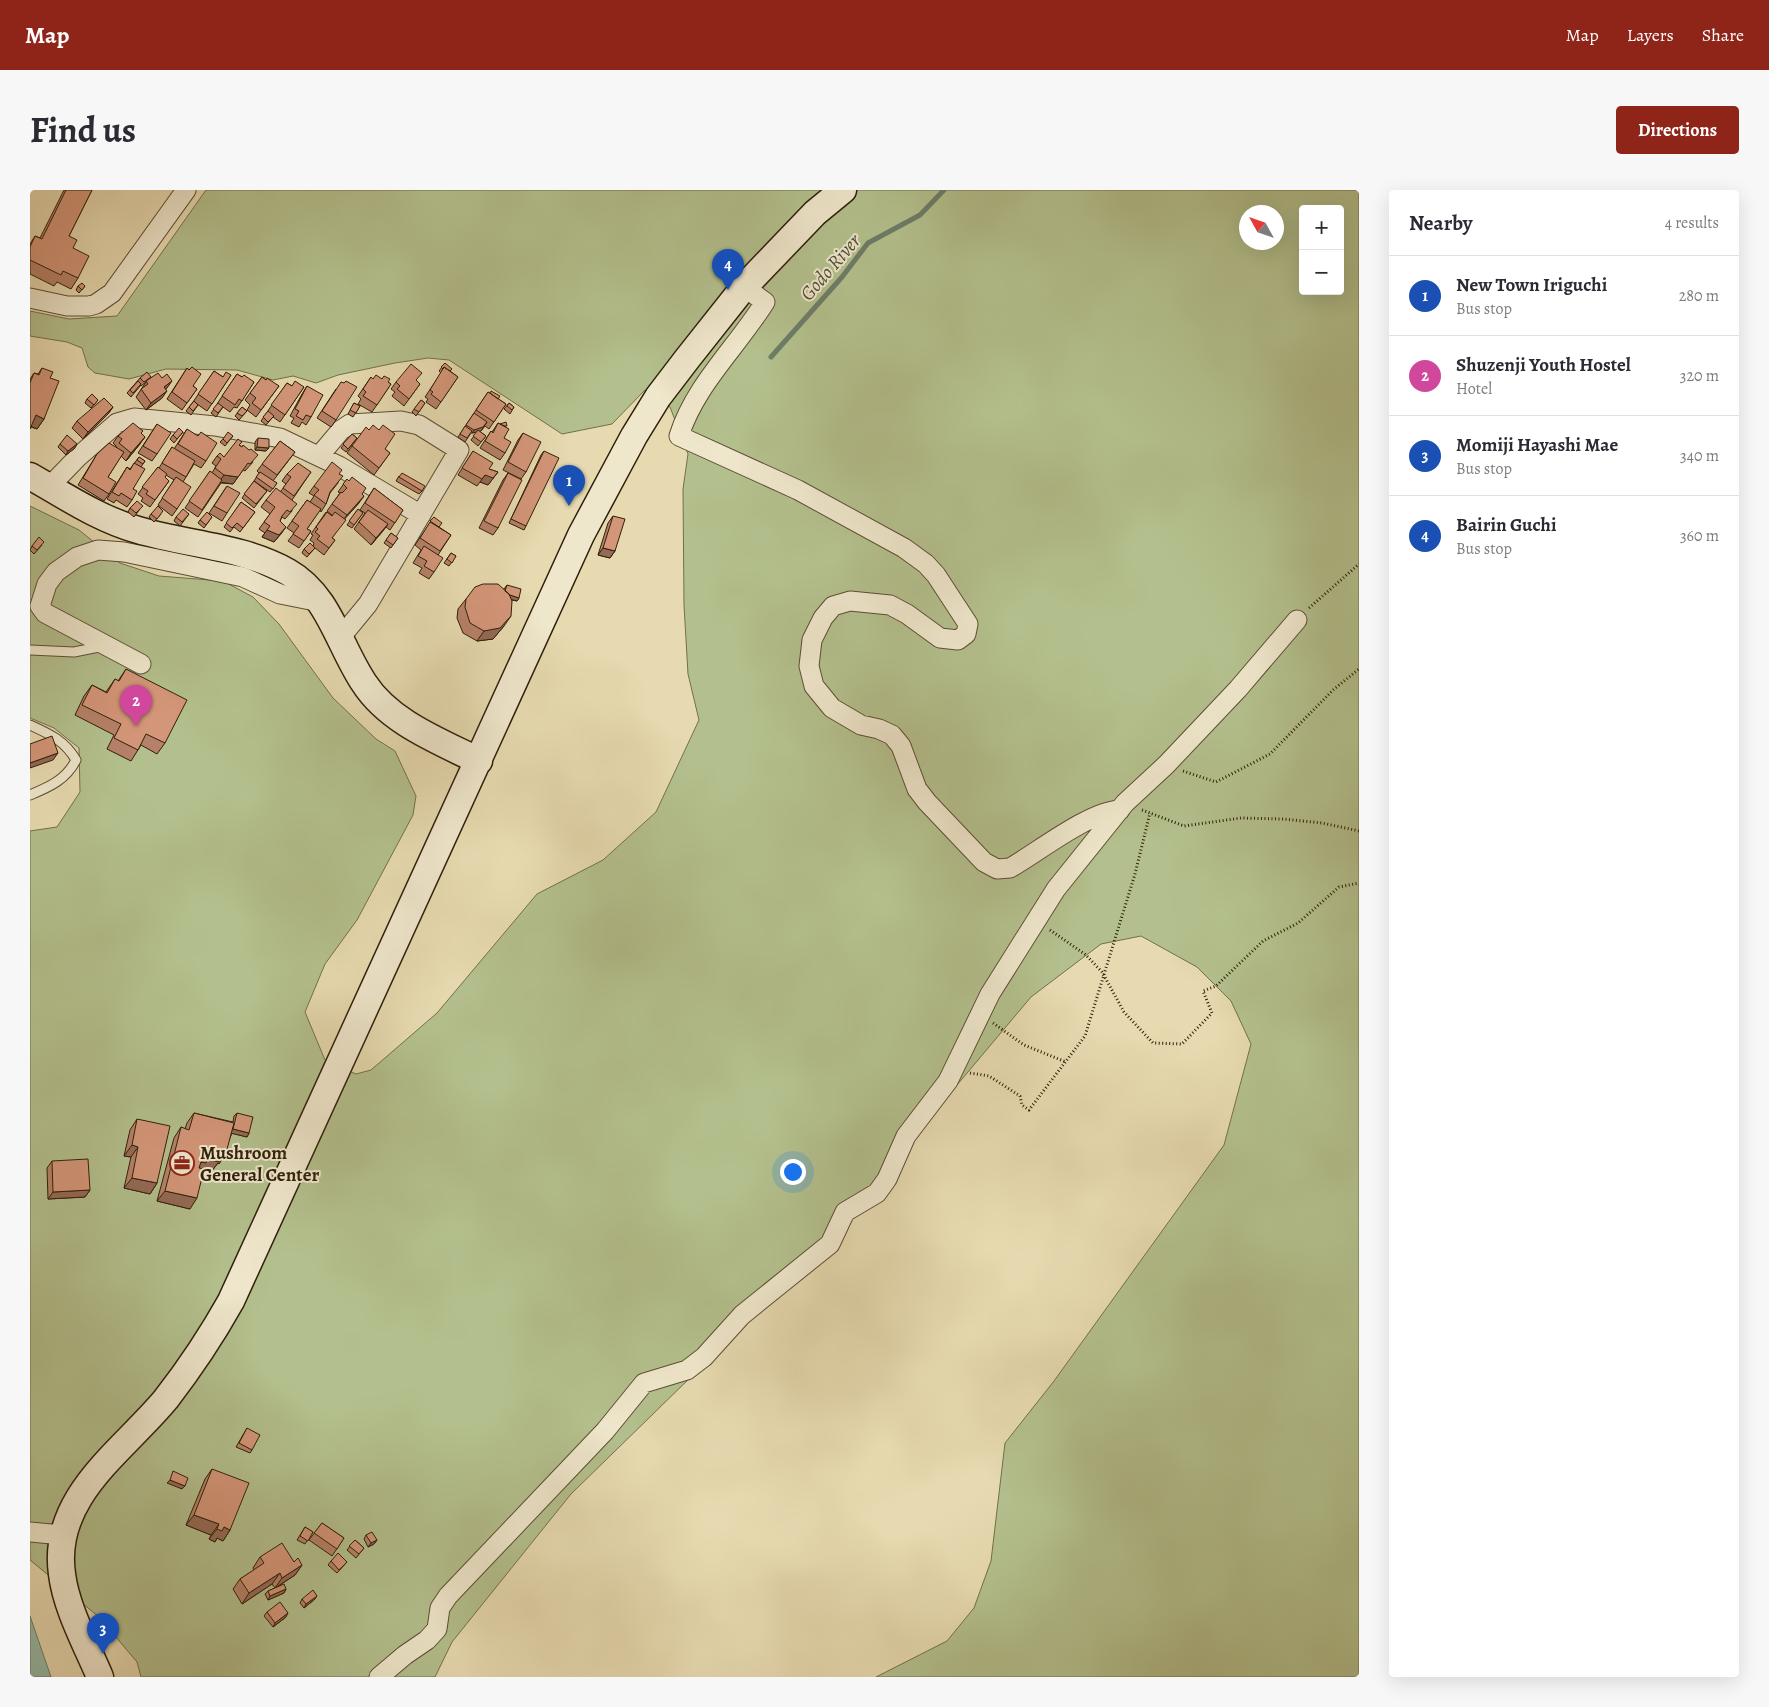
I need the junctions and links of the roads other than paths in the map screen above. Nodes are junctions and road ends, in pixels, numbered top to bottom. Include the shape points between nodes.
1 (186, 190) edge
2 (843, 190) edge
3 (744, 287) junction
4 (30, 298) edge
5 (320, 455) junction
6 (40, 482) edge
7 (421, 516) junction
8 (320, 602) junction
9 (1297, 620) road end
10 (340, 638) junction
11 (106, 646) junction
12 (30, 650) edge
13 (141, 664) dead end
14 (30, 725) edge
15 (479, 760) junction
16 (30, 795) edge
17 (1123, 806) junction
18 (30, 1532) edge
19 (62, 1535) junction
20 (100, 1677) edge
21 (379, 1677) edge

1 - 4 street via 112,293 96,304 67,306
2 - 3 street via 815,213
3 - 15 street via 658,397 624,453 581,535
3 - 17 street via 764,302 695,397 679,436 798,490 904,548 936,575 968,624 966,634 958,640 940,638 890,605 850,601 833,606 812,640 809,666 814,686 832,708 860,726 892,735 901,746 917,789 927,802 984,862 997,869 1010,868 1082,824
5 - 6 street via 280,438 255,432 134,418 117,423 79,456
5 - 7 street
5 - 7 street via 350,424 409,422 441,437 459,450
6 - 8 street via 116,523 168,538 255,556 289,572
7 - 10 street via 368,604
8 - 10 street
8 - 11 street via 280,594 243,577 124,552 98,550 77,558 56,572 47,584 40,606 45,613
9 - 17 street via 1238,689
10 - 15 street via 364,684 380,702 436,740
11 - 12 lane via 74,652
11 - 13 street
14 - 16 lane via 65,744 76,760 54,785
15 - 19 street via 231,1301 211,1336 165,1400 118,1448 81,1493
17 - 21 street via 1056,889 1036,920 980,1014 948,1081 906,1136 882,1186 871,1198 842,1216 830,1244 742,1315 704,1357 687,1370 644,1383 605,1431 448,1596 440,1608 437,1630
18 - 19 street
19 - 20 street via 62,1576 78,1626

